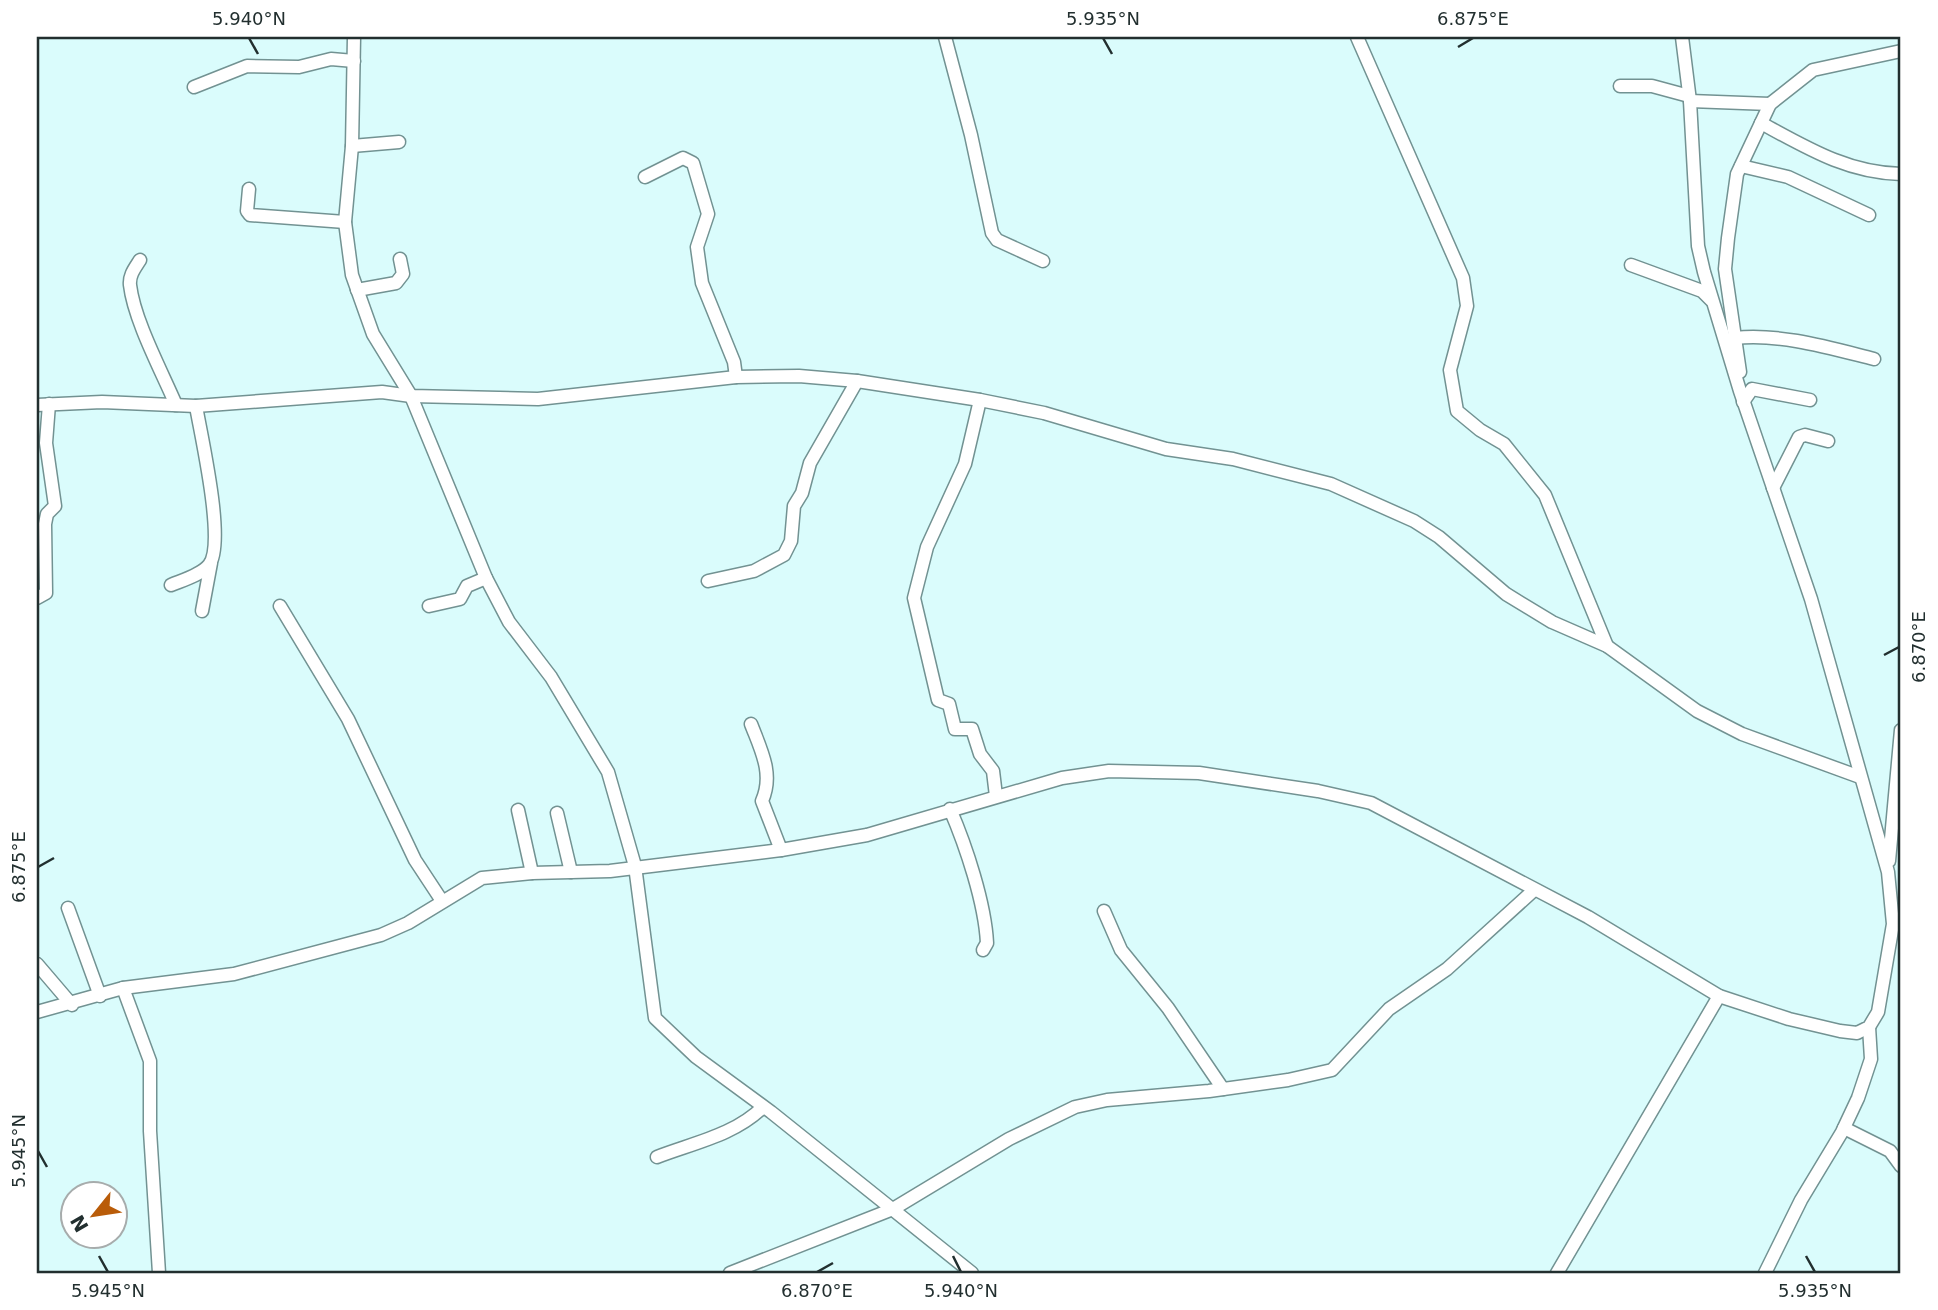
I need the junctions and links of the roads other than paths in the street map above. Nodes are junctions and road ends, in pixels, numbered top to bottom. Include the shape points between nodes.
1 (354, 37) edge
2 (945, 37) edge
3 (1357, 37) edge
4 (1682, 37) edge
5 (1901, 51) edge
6 (354, 61) junction
7 (1620, 86) dead end
8 (194, 87) dead end
9 (1689, 99) junction
10 (1770, 104) junction
11 (1761, 123) junction
12 (399, 142) dead end
13 (352, 146) junction
14 (1741, 166) junction
15 (1901, 174) edge
16 (645, 177) dead end
17 (249, 189) dead end
18 (1869, 215) dead end
19 (345, 222) junction
20 (400, 259) dead end
21 (140, 260) dead end
22 (1043, 261) dead end
23 (1631, 265) dead end
24 (357, 290) junction
25 (1711, 300) junction
26 (1735, 338) junction
27 (1874, 359) dead end
28 (736, 377) junction
29 (858, 382) junction
30 (411, 396) junction
31 (1742, 396) junction
32 (980, 400) junction
33 (1810, 400) dead end
34 (43, 405) edge
35 (176, 405) junction
36 (196, 406) junction
37 (1828, 441) dead end
38 (1773, 488) junction
39 (211, 562) junction
40 (485, 578) junction
41 (708, 581) dead end
42 (171, 585) dead end
43 (37, 598) edge
44 (281, 606) dead end
45 (429, 606) dead end
46 (202, 611) dead end
47 (1607, 646) junction
48 (751, 724) dead end
49 (1901, 730) edge
50 (1860, 777) junction
51 (996, 796) junction
52 (950, 809) junction
53 (518, 810) dead end
54 (557, 813) dead end
55 (781, 850) junction
56 (635, 866) junction
57 (571, 872) junction
58 (1888, 872) junction
59 (532, 873) junction
60 (1534, 890) junction
61 (442, 901) junction
62 (68, 908) dead end
63 (1104, 911) dead end
64 (1897, 924) edge
65 (983, 950) dead end
66 (37, 964) edge
67 (1887, 969) junction
68 (1901, 973) edge
69 (123, 988) junction
70 (100, 996) junction
71 (1719, 996) junction
72 (72, 1005) junction
73 (37, 1012) edge
74 (1869, 1027) junction
75 (1223, 1089) junction
76 (763, 1107) junction
77 (1844, 1128) junction
78 (656, 1157) dead end
79 (1901, 1166) edge
80 (893, 1209) junction
81 (159, 1273) edge
82 (730, 1273) edge
83 (972, 1273) edge
84 (1557, 1273) edge
85 (1766, 1273) edge

1 - 6 street
2 - 22 street via 992,233 997,240
3 - 47 street via 1463,278 1467,306 1450,370 1457,411 1504,444 1545,495
4 - 9 street
5 - 10 street via 1813,70
6 - 8 street via 331,59 299,68 247,66
6 - 13 street
7 - 9 street via 1652,86
9 - 10 street
9 - 25 street via 1698,246
10 - 11 street
11 - 14 street
11 - 15 street via 1835,162 1879,174
12 - 13 street
13 - 19 street
14 - 18 street via 1788,177
14 - 26 street via 1725,269
16 - 28 street via 683,158 693,163 708,214 697,247 702,283
17 - 19 street via 250,215
19 - 24 street via 347,254
20 - 24 street via 402,274 396,283
21 - 35 street via 130,285
23 - 25 street via 1702,291
24 - 30 street via 373,334
25 - 31 street
26 - 27 street via 1753,336 1826,347
26 - 31 street
28 - 29 street via 799,376
28 - 30 street via 538,399
29 - 32 street
29 - 41 street via 810,463 794,506 791,541 784,555 754,571
30 - 36 street via 382,391
30 - 40 street
31 - 33 street via 1752,389
31 - 38 street
32 - 47 street via 1044,413 1166,449 1233,458 1331,484 1414,521 1506,594 1552,622
32 - 51 street via 965,464 927,547 914,598 938,701 949,704 955,729 972,729 980,754 993,771
34 - 35 street
34 - 43 street via 55,506 45,524 46,593
35 - 36 street
36 - 39 street via 214,513
37 - 38 street via 1799,436
38 - 50 street via 1811,599
39 - 42 street
39 - 46 street
40 - 45 street via 467,586 460,600
40 - 56 street via 523,643 595,745 618,801
44 - 61 street via 348,719 415,860
47 - 50 street via 1698,711 1742,734
48 - 55 street via 767,771 762,801
49 - 58 street
50 - 58 street
51 - 52 street
51 - 60 street via 1109,771 1199,773 1318,791 1371,803
52 - 55 street via 867,835
52 - 65 street via 983,919 988,943
53 - 59 street
54 - 57 street
55 - 56 street
56 - 57 street
56 - 76 street via 655,1018 696,1057
57 - 59 street
58 - 64 street
59 - 61 street via 482,878
60 - 71 street
60 - 75 street via 1447,969 1389,1009 1332,1070
61 - 69 street via 381,935 285,962 234,974
62 - 70 street
63 - 75 street via 1121,950 1168,1008
64 - 67 street
66 - 72 street
67 - 68 street
67 - 74 street via 1878,1012
69 - 70 street
69 - 81 street via 150,1061
70 - 72 street
71 - 74 street via 1840,1031 1857,1033
71 - 84 street
72 - 73 street
74 - 77 street via 1871,1059
75 - 80 street via 1075,1107 1009,1139
76 - 78 street via 734,1129
76 - 80 street
77 - 79 street via 1890,1151
77 - 85 street via 1801,1200
80 - 82 street
80 - 83 street

